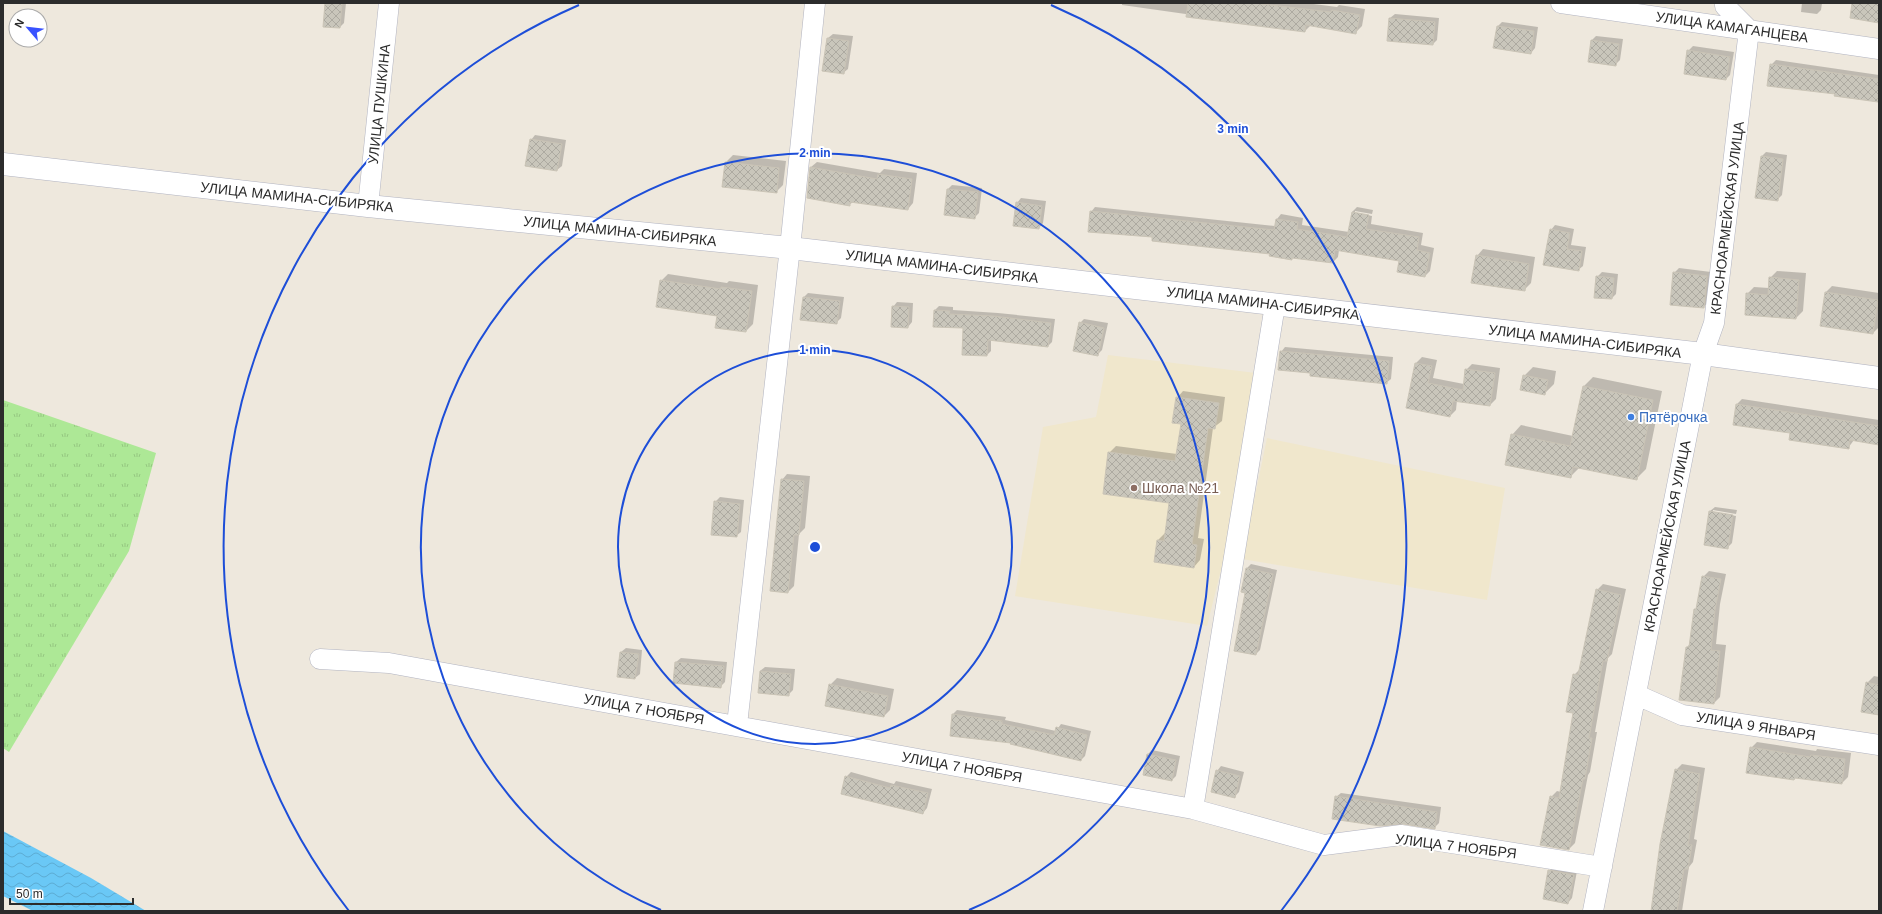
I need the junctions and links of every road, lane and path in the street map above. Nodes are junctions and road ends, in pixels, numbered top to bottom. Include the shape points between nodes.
1 (389, 3) edge
2 (815, 3) edge
3 (1561, 3) edge
4 (1725, 3) edge
5 (1749, 30) junction
6 (1879, 49) edge
7 (3, 164) edge
8 (368, 206) junction
9 (790, 248) junction
10 (1275, 305) junction
11 (1702, 354) junction
12 (1879, 378) edge
13 (320, 659) dead end
14 (1636, 695) junction
15 (737, 725) junction
16 (1879, 745) edge
17 (1193, 810) junction
18 (1602, 867) junction
19 (1593, 911) edge

1 - 8 street, УЛИЦА ПУШКИНА
2 - 9 street
3 - 5 street, УЛИЦА КАМАГАНЦЕВА
4 - 5 street
5 - 6 street, УЛИЦА КАМАГАНЦЕВА
5 - 11 street, КРАСНОАРМЕЙСКАЯ УЛИЦА via 1714,323
7 - 8 street, УЛИЦА МАМИНА-СИБИРЯКА
8 - 9 street, УЛИЦА МАМИНА-СИБИРЯКА
9 - 10 street, УЛИЦА МАМИНА-СИБИРЯКА
9 - 15 street
10 - 11 street, УЛИЦА МАМИНА-СИБИРЯКА
10 - 17 street
11 - 12 street, УЛИЦА МАМИНА-СИБИРЯКА
11 - 14 street, КРАСНОАРМЕЙСКАЯ УЛИЦА
13 - 15 street, УЛИЦА 7 НОЯБРЯ via 389,663
14 - 16 street, УЛИЦА 9 ЯНВАРЯ via 1682,715
14 - 18 street, КРАСНОАРМЕЙСКАЯ УЛИЦА
15 - 17 street, УЛИЦА 7 НОЯБРЯ
17 - 18 street, УЛИЦА 7 НОЯБРЯ via 1324,845 1401,835
18 - 19 street, КРАСНОАРМЕЙСКАЯ УЛИЦА

